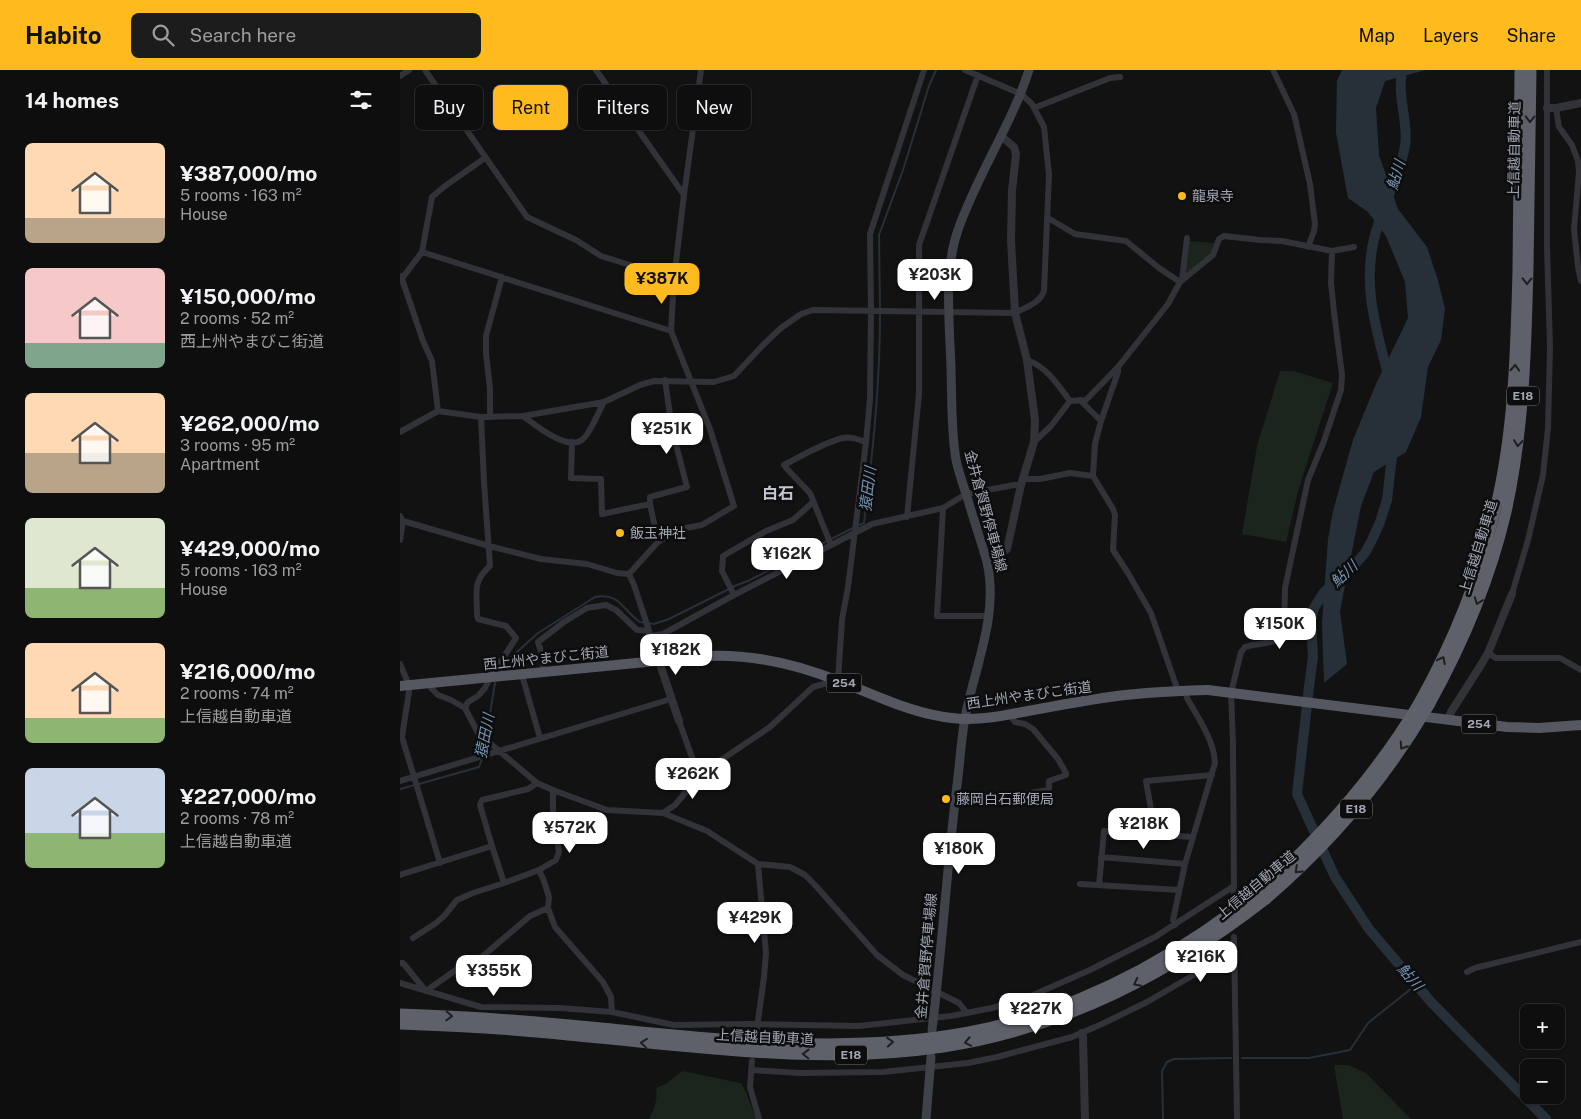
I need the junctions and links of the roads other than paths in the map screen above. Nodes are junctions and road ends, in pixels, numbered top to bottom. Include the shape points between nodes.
1 (409, 70) edge
2 (425, 70) edge
3 (596, 70) edge
4 (701, 70) edge
5 (924, 70) edge
6 (965, 70) edge
7 (1029, 70) edge
8 (1273, 70) edge
9 (1520, 70) edge
10 (1530, 70) edge
11 (1547, 70) edge
12 (978, 75) junction
13 (400, 76) edge
14 (1120, 77) dead end
15 (1021, 94) junction
16 (1581, 103) edge
17 (1034, 108) junction
18 (1547, 108) junction
19 (1556, 108) junction
20 (1001, 136) junction
21 (485, 158) junction
22 (684, 194) junction
23 (1048, 218) junction
24 (1187, 238) dead end
25 (1354, 246) dead end
26 (1308, 247) junction
27 (1332, 251) junction
28 (422, 252) junction
29 (401, 278) edge
30 (502, 278) junction
31 (674, 279) junction
32 (1181, 281) junction
33 (1581, 281) edge
34 (872, 311) junction
35 (919, 312) junction
36 (950, 312) junction
37 (1015, 312) junction
38 (671, 331) junction
39 (1027, 360) junction
40 (1118, 367) junction
41 (665, 380) junction
42 (692, 381) junction
43 (1080, 400) junction
44 (1070, 401) junction
45 (604, 402) junction
46 (438, 411) junction
47 (523, 416) junction
48 (481, 417) junction
49 (490, 417) junction
50 (1101, 421) junction
51 (400, 432) edge
52 (572, 442) junction
53 (866, 442) junction
54 (1034, 442) junction
55 (1093, 476) junction
56 (1022, 482) junction
57 (966, 494) junction
58 (812, 502) junction
59 (650, 504) junction
60 (944, 508) junction
61 (907, 517) junction
62 (401, 520) edge
63 (854, 532) junction
64 (400, 540) edge
65 (658, 542) junction
66 (830, 544) junction
67 (489, 546) junction
68 (987, 562) junction
69 (629, 574) junction
70 (733, 594) junction
71 (1512, 594) joint
72 (989, 616) junction
73 (650, 633) junction
74 (1488, 653) junction
75 (659, 661) junction
76 (400, 664) edge
77 (1581, 670) edge
78 (544, 672) junction
79 (522, 674) junction
80 (490, 678) junction
81 (835, 680) junction
82 (430, 684) junction
83 (404, 686) edge
84 (1182, 691) junction
85 (1231, 692) junction
86 (671, 699) junction
87 (1424, 704) junction
88 (465, 708) junction
89 (1009, 714) junction
90 (965, 718) junction
91 (1448, 719) junction
92 (679, 721) joint
93 (1581, 725) edge
94 (540, 738) junction
95 (499, 750) junction
96 (705, 768) junction
97 (1212, 775) junction
98 (413, 777) junction
99 (400, 781) edge
100 (538, 783) junction
101 (553, 790) junction
102 (1025, 794) dead end
103 (663, 813) junction
104 (1151, 834) junction
105 (1192, 837) junction
106 (492, 846) junction
107 (1101, 857) junction
108 (440, 863) junction
109 (758, 864) junction
110 (1184, 864) junction
111 (539, 870) junction
112 (400, 875) edge
113 (504, 883) junction
114 (1080, 884) dead end
115 (1099, 885) junction
116 (1234, 886) junction
117 (1179, 890) junction
118 (1264, 893) junction
119 (1234, 897) dead end
120 (548, 908) junction
121 (1175, 925) junction
122 (1234, 937) dead end
123 (413, 938) dead end
124 (1581, 942) edge
125 (1235, 951) junction
126 (400, 962) edge
127 (1467, 972) dead end
128 (400, 983) edge
129 (426, 991) junction
130 (936, 992) junction
131 (612, 1012) junction
132 (967, 1013) junction
133 (400, 1014) edge
134 (934, 1018) junction
135 (400, 1024) edge
136 (757, 1024) junction
137 (932, 1030) dead end
138 (1082, 1033) junction
139 (756, 1035) dead end
140 (931, 1057) dead end
141 (752, 1061) dead end
142 (930, 1068) junction
143 (751, 1070) junction
144 (759, 1119) edge
145 (926, 1119) edge
146 (1085, 1119) edge
147 (1237, 1119) edge

1 - 13 street
2 - 21 street
3 - 22 street
4 - 22 street
5 - 34 street via 870,234
6 - 12 street
7 - 15 main road, 金井倉賀野停車場線
8 - 26 street via 1294,114 1310,184 1314,231
87 -> 9 highway, 上信越自動車道 / E18 via 1468,602 1496,510 1506,456 1516,348
10 -> 87 highway, 上信越自動車道 / E18 via 1526,344 1517,450 1505,513 1487,577 1455,657
11 - 18 street
12 - 15 street
12 - 35 street via 919,245
14 - 17 street
15 - 17 street
15 - 20 main road, 金井倉賀野停車場線
16 - 19 street
17 - 23 street via 1046,139
18 - 19 street
18 - 71 street via 1548,428 1543,475
19 - 33 street via 1559,126 1578,161 1574,229
20 - 36 main road, 金井倉賀野停車場線 via 957,232 951,258
20 - 37 street via 1014,147 1016,154 1011,240
21 - 28 street via 432,197
21 - 31 street via 527,217 601,256
22 - 31 street
23 - 32 street via 1075,234 1126,241
23 - 37 street via 1044,291 1039,300
24 - 32 street
25 - 27 street
26 - 27 street
26 - 32 street via 1282,241 1224,236 1219,239 1212,255
27 - 85 street via 1332,293 1341,390 1308,480 1285,588 1284,635 1276,641 1245,646
28 - 29 street
28 - 30 street
29 - 46 street via 432,361
30 - 38 street
30 - 49 street via 486,336
31 - 38 street
32 - 40 street via 1168,304
34 - 35 street
34 - 42 street via 812,310 801,314 780,328 734,376 714,382
34 - 53 street
35 - 36 street
35 - 61 street via 919,394
36 - 37 street
36 - 57 main road, 金井倉賀野停車場線 via 956,458
37 - 39 street
38 - 42 street
39 - 44 street via 1046,371
39 - 54 street via 1035,420
40 - 43 street via 1086,400
40 - 50 street
41 - 42 street
41 - 45 street via 640,385
41 - 59 street via 672,429 687,487 650,497
42 - 65 street via 734,506 702,525 680,528
43 - 44 street
43 - 50 street
44 - 54 street
45 - 47 street
45 - 52 street via 585,438
46 - 48 street
46 - 51 street
47 - 49 street
47 - 52 street via 550,436
48 - 49 street
48 - 67 street
50 - 55 street via 1095,444
52 - 59 street via 571,478 601,479 602,514
53 - 58 street via 843,438 784,465 810,493
53 - 63 street
54 - 56 street
55 - 56 street via 1070,473
55 - 84 street via 1115,515 1112,550 1151,613
56 - 57 street
56 - 68 street via 1007,549
57 - 60 street
57 - 68 main road, 金井倉賀野停車場線
58 - 66 street
58 - 70 street via 793,520 766,531 723,556 722,571
59 - 65 street
60 - 61 street
60 - 72 street via 937,616
61 - 63 street via 872,524
62 - 64 street
62 - 67 street
63 - 66 street
63 - 81 street
65 - 69 street
66 - 70 street
67 - 69 street
67 - 80 street via 490,566 477,584 478,620 506,626 516,638
68 - 72 main road, 金井倉賀野停車場線
69 - 73 street
70 - 73 street via 662,634
71 - 74 street
72 - 90 main road, 金井倉賀野停車場線
73 - 75 street
73 - 78 street via 637,630 606,605 586,608 538,642
74 - 77 street via 1496,658 1560,658
74 - 91 street
75 - 78 highway, 西上州やまびこ街道 / 254
75 - 81 highway, 西上州やまびこ街道 / 254 via 731,655 794,666
75 - 86 street
76 - 83 street
78 - 79 highway, 西上州やまびこ街道 / 254
79 - 80 highway, 西上州やまびこ街道 / 254
79 - 94 street
80 - 82 highway, 西上州やまびこ街道 / 254
80 - 88 street via 485,688
81 - 90 highway, 西上州やまびこ街道 / 254 via 905,708 949,718
81 - 96 street via 812,687 770,727
82 - 83 highway, 西上州やまびこ街道 / 254
82 - 88 street via 438,696
83 - 98 street via 410,692 402,737
84 - 85 highway, 西上州やまびこ街道 / 254
84 - 89 highway, 西上州やまびこ街道 / 254 via 1112,696
84 - 97 street via 1211,744 1215,756
85 - 91 highway, 西上州やまびこ街道 / 254
85 - 116 street
86 - 92 street
86 - 94 street
87 - 118 highway, 上信越自動車道 / E18, bridge via 1354,796
88 - 95 street via 478,733
89 - 90 highway, 西上州やまびこ街道 / 254
89 - 102 street via 1015,722 1033,729 1066,773 1048,781 1048,790
90 - 130 main road, 金井倉賀野停車場線
91 - 93 highway, 西上州やまびこ街道 / 254 via 1507,727
92 - 96 street via 694,763
94 - 95 street
95 - 98 street
95 - 100 street
96 - 103 street via 675,805
97 - 104 street via 1146,781 1152,815
97 - 105 street
98 - 99 street
98 - 108 street
100 - 101 street
100 - 106 street via 528,789 482,800 480,805
101 - 103 street via 607,810
101 - 111 street via 560,852 556,860
103 - 109 street via 707,830
104 - 105 street
104 - 107 street via 1104,831
105 - 110 street
106 - 108 street
106 - 113 street
107 - 110 street
107 - 115 street
108 - 112 street
109 - 130 street via 790,867 804,874 877,955 904,975
109 - 136 street via 766,953
110 - 117 street
111 - 113 street
111 - 120 street via 549,897
113 - 123 street via 457,900 436,923
114 - 115 street
115 - 117 street
116 - 119 street
116 - 121 street
117 - 121 street via 1173,920
133 -> 118 highway, 上信越自動車道 / E18 via 519,1020 777,1043 894,1042 970,1032 1024,1018 1108,986 1197,937
118 -> 135 highway, 上信越自動車道 / E18 via 1226,929 1141,982 1103,1000 1024,1029 943,1047 859,1054 786,1054
120 - 129 street via 530,916 483,956 460,967
120 - 131 street via 555,928 608,990
121 - 132 street via 1131,950 1042,992
122 - 125 street
124 - 127 street
125 - 138 street via 1147,1002
125 - 147 street
126 - 129 street
128 - 129 street
129 - 131 street via 481,1007
130 - 132 street via 959,1003
130 - 134 main road, 金井倉賀野停車場線
131 - 136 street via 674,1026
132 - 134 street
134 - 136 street via 859,1026
134 - 137 main road, 金井倉賀野停車場線
136 - 139 street
138 - 142 street via 997,1057
138 - 146 street
140 - 142 main road
141 - 143 street
142 - 143 street via 840,1074
142 - 145 main road
143 - 144 street via 750,1087

